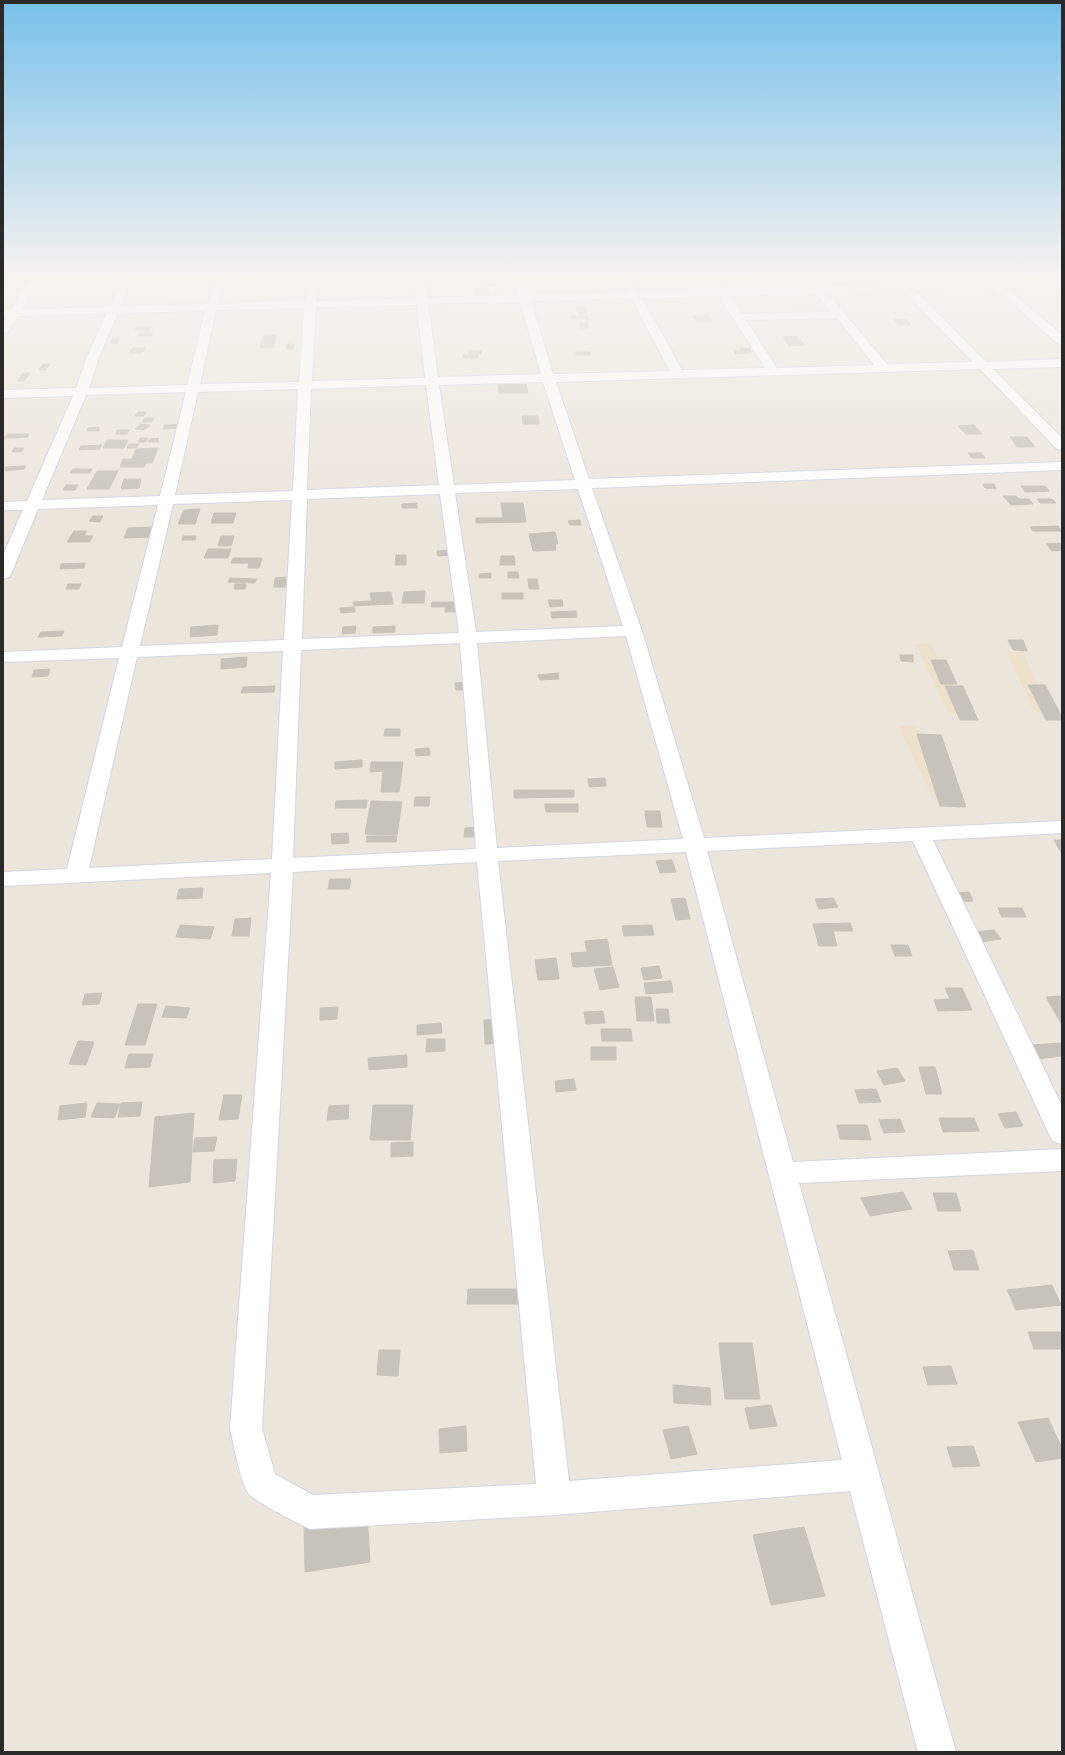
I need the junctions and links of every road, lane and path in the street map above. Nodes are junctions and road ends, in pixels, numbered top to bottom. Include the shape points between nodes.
1 (93, 358) edge
2 (200, 358) edge
3 (307, 358) edge
4 (429, 358) edge
5 (542, 358) edge
6 (669, 358) edge
7 (765, 358) edge
8 (875, 358) edge
9 (974, 358) edge
10 (1062, 363) edge
11 (981, 365) junction
12 (883, 368) junction
13 (773, 371) junction
14 (678, 374) junction
15 (548, 378) junction
16 (432, 381) junction
17 (305, 385) junction
18 (193, 388) junction
19 (81, 391) junction
20 (3, 394) edge
21 (1062, 446) edge
22 (1062, 466) edge
23 (584, 485) junction
24 (447, 490) junction
25 (300, 494) junction
26 (167, 499) junction
27 (32, 505) junction
28 (3, 506) edge
29 (3, 574) edge
30 (633, 631) junction
31 (468, 638) junction
32 (293, 645) junction
33 (130, 651) junction
34 (3, 657) edge
35 (1062, 827) edge
36 (920, 834) junction
37 (695, 845) junction
38 (487, 856) junction
39 (282, 866) junction
40 (76, 876) junction
41 (3, 880) edge
42 (1062, 1134) edge
43 (1062, 1160) edge
44 (782, 1174) junction
45 (861, 1474) junction
46 (554, 1499) junction
47 (937, 1752) edge

1 - 19 street
2 - 18 street
3 - 17 street
4 - 16 street
5 - 15 street
6 - 14 street
7 - 13 street
8 - 12 street
9 - 11 street
10 - 11 street
11 - 12 street
11 - 21 street
12 - 13 street
13 - 14 street
14 - 15 street
15 - 16 street
15 - 23 street
16 - 17 street
16 - 24 street
17 - 18 street
17 - 25 street
18 - 19 street
18 - 26 street
19 - 20 street
19 - 27 street
22 - 23 street
23 - 24 street
23 - 30 street
24 - 25 street
24 - 31 street
25 - 26 street
25 - 32 street
26 - 27 street
26 - 33 street
27 - 28 street
27 - 29 street
30 - 31 street
30 - 37 street
31 - 32 street
31 - 38 street
32 - 33 street
32 - 39 street
33 - 34 street
33 - 40 street
35 - 36 street
36 - 37 street
36 - 42 street
37 - 38 street
37 - 44 street
38 - 39 street
38 - 46 street
39 - 40 street
39 - 46 street via 246,1429 261,1484 310,1512
40 - 41 street
43 - 44 street
44 - 45 street
45 - 46 street
45 - 47 street

